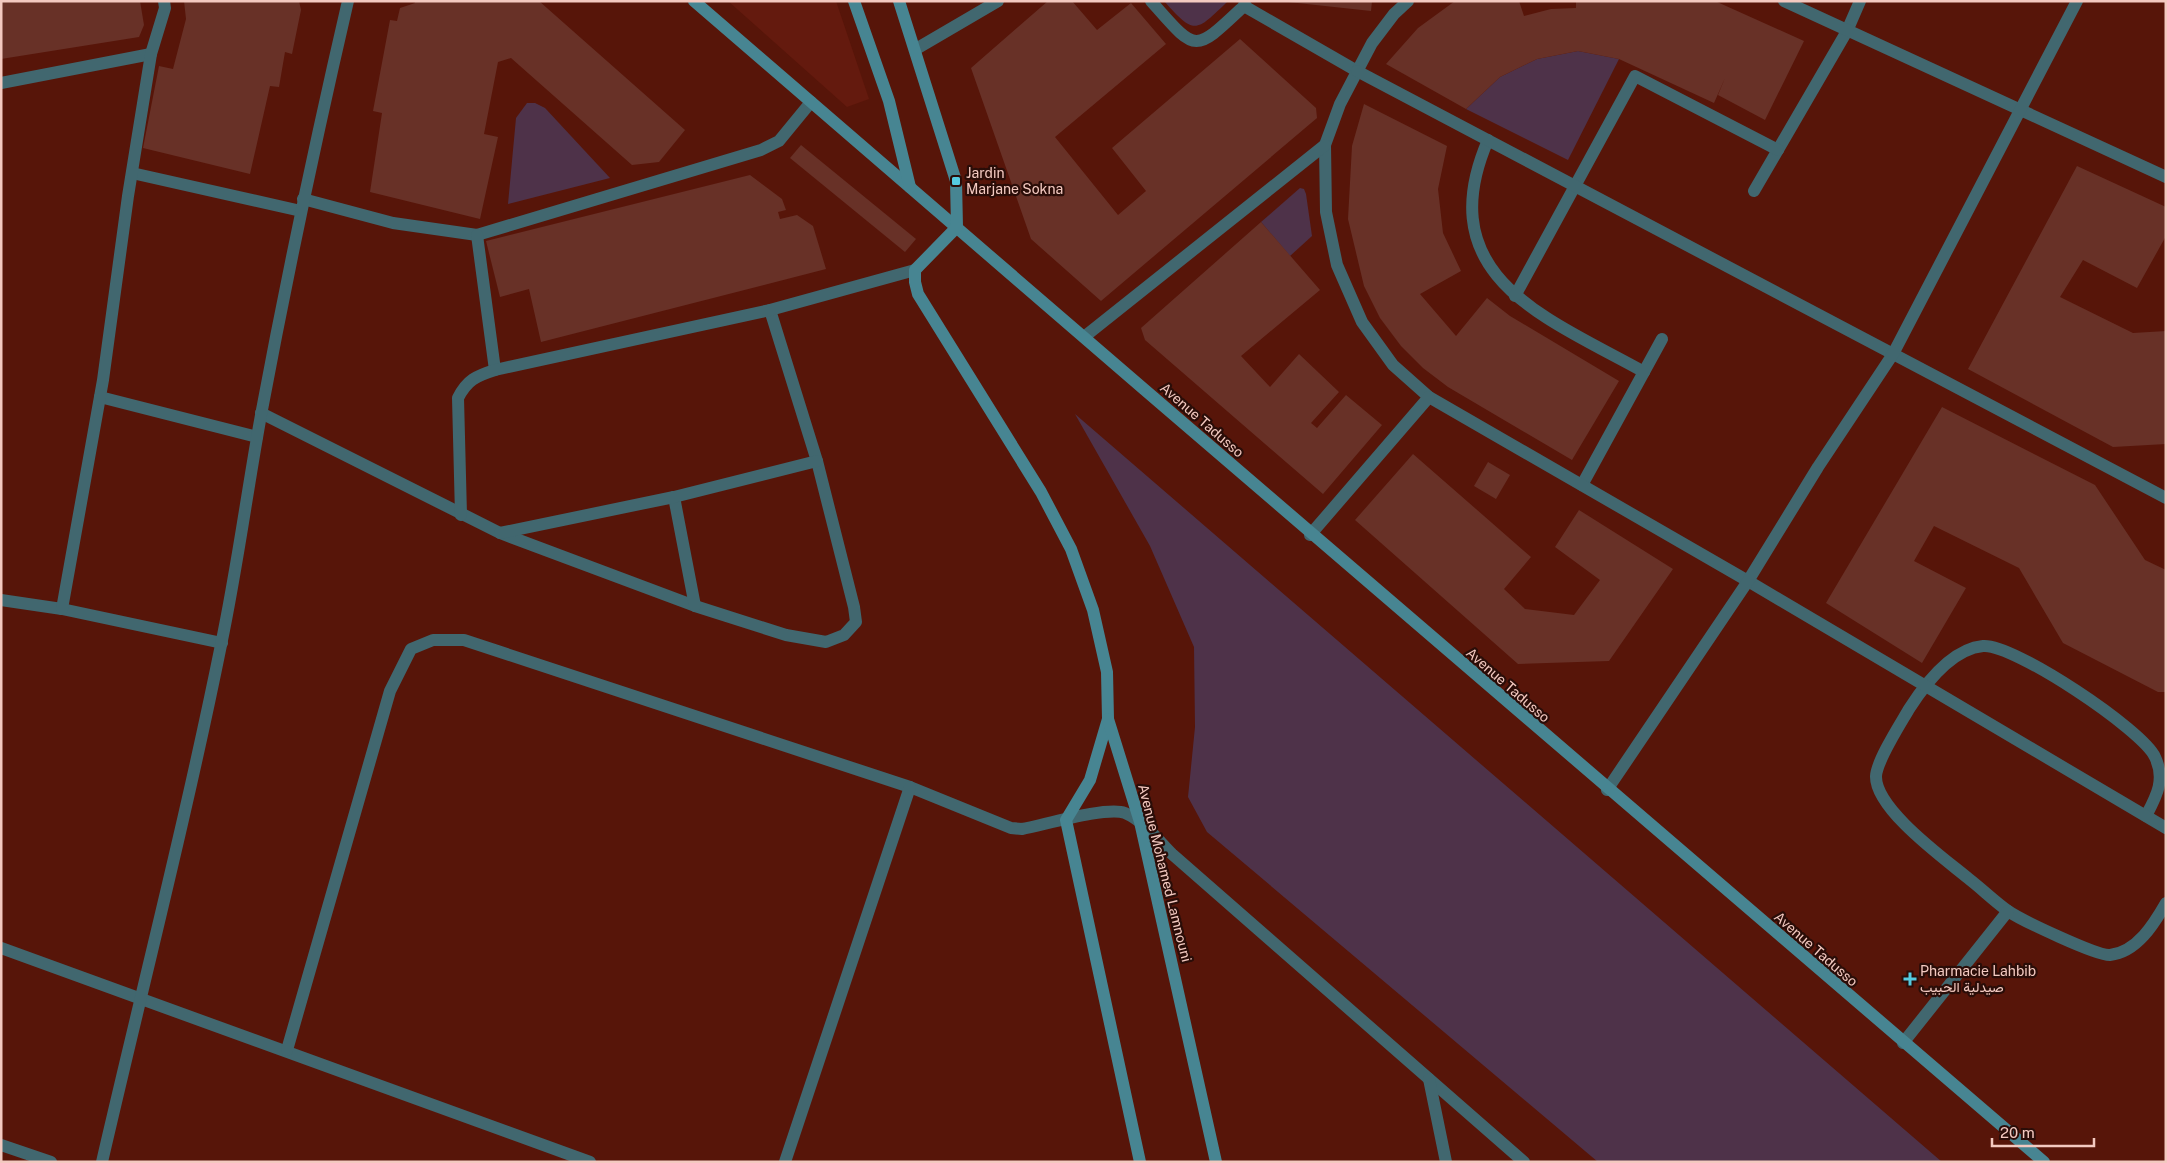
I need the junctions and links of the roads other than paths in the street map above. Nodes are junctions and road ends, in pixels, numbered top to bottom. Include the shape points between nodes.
1 (164, 1) edge
2 (348, 1) edge
3 (694, 1) edge
4 (854, 1) edge
5 (899, 1) edge
6 (998, 1) edge
7 (1151, 1) edge
8 (1408, 1) edge
9 (1784, 1) edge
10 (1860, 1) edge
11 (2077, 1) edge
12 (1244, 4) edge
13 (1395, 8) edge
14 (1848, 31) junction
15 (916, 49) junction
16 (151, 54) junction
17 (1357, 71) junction
18 (1, 83) edge
19 (811, 102) junction
20 (2020, 111) junction
21 (1488, 140) junction
22 (1326, 145) junction
23 (1778, 150) junction
24 (132, 173) junction
25 (2166, 176) edge
26 (1574, 185) junction
27 (910, 187) junction
28 (1754, 191) dead end
29 (302, 205) junction
30 (957, 227) junction
31 (478, 235) junction
32 (915, 270) junction
33 (1515, 296) junction
34 (770, 310) junction
35 (1084, 337) junction
36 (1662, 340) dead end
37 (1893, 354) junction
38 (495, 370) junction
39 (1644, 372) junction
40 (100, 397) junction
41 (1429, 397) junction
42 (261, 413) junction
43 (257, 436) junction
44 (817, 461) junction
45 (1582, 485) junction
46 (674, 496) junction
47 (2166, 498) edge
48 (461, 515) junction
49 (500, 533) junction
50 (1310, 535) junction
51 (1748, 580) junction
52 (1, 600) edge
53 (695, 606) junction
54 (62, 609) junction
55 (222, 643) junction
56 (1925, 685) junction
57 (1108, 719) junction
58 (910, 787) junction
59 (1607, 790) junction
60 (2146, 816) junction
61 (1066, 820) junction
62 (1140, 822) junction
63 (2166, 828) edge
64 (2166, 903) edge
65 (2008, 911) junction
66 (1, 948) edge
67 (140, 997) junction
68 (1903, 1043) junction
69 (287, 1050) junction
70 (1429, 1079) junction
71 (1, 1145) edge
72 (51, 1162) edge
73 (102, 1162) edge
74 (590, 1162) edge
75 (784, 1162) edge
76 (1140, 1162) edge
77 (1216, 1162) edge
78 (1446, 1162) edge
79 (1524, 1162) edge
80 (2044, 1162) edge

1 - 16 street via 165,8
2 - 29 street
3 - 19 street, Avenue Tadusso
4 - 27 street via 889,101
5 - 15 street
6 - 15 street
7 - 12 street via 1180,34 1193,42 1207,40
8 - 13 street
9 - 14 street
10 - 14 street
11 - 20 street
12 - 17 street
13 - 17 street
14 - 20 street
14 - 23 street
15 - 30 street via 956,181
16 - 18 street
16 - 24 street
17 - 21 street
17 - 22 street via 1340,104
19 - 27 street, Avenue Tadusso
19 - 31 street via 779,141 761,150
20 - 25 street
20 - 37 street
21 - 26 street
21 - 33 street via 1473,182 1474,222 1486,259 1496,276
22 - 35 street
22 - 41 street via 1326,212 1337,265 1362,322 1392,365
23 - 26 street via 1635,76
23 - 28 street
24 - 29 street
24 - 40 street
26 - 33 street
26 - 37 street
27 - 30 street, Avenue Tadusso
29 - 31 street
29 - 42 street
30 - 32 street
30 - 35 street, Avenue Tadusso
31 - 38 street
32 - 34 street
32 - 57 street via 918,294 1041,492 1071,549 1093,610 1107,672
33 - 39 street via 1540,314
34 - 38 street
34 - 44 street
35 - 50 street, Avenue Tadusso
36 - 39 street
37 - 47 street
37 - 51 street
38 - 48 street via 465,384 458,398
39 - 45 street
40 - 43 street
40 - 54 street
41 - 45 street
41 - 50 street
42 - 43 street
42 - 48 street
43 - 55 street
44 - 46 street
44 - 53 street via 856,622 844,635 826,642 786,635
45 - 51 street
46 - 49 street
46 - 53 street
48 - 49 street
49 - 53 street
50 - 59 street, Avenue Tadusso
51 - 56 street
51 - 59 street
52 - 54 street
54 - 55 street
55 - 67 street via 164,908
56 - 60 street
56 - 60 street via 1950,660 1984,646 2006,651 2029,662 2116,717 2155,757 2160,786
56 - 65 street via 1892,736 1876,776 1881,792 1892,810 1915,834
57 - 61 street via 1090,780
57 - 62 street, Avenue Mohamed Lamnouni
58 - 61 street via 1011,828 1022,829
58 - 69 street via 464,640 421,643 411,648 390,692
58 - 75 street
59 - 68 street, Avenue Tadusso
60 - 63 street
61 - 62 street via 1110,811 1125,813
61 - 76 street
62 - 70 street via 1172,854
62 - 77 street, Avenue Mohamed Lamnouni
64 - 65 street via 2158,918 2135,944 2109,955 2088,949
65 - 68 street
66 - 67 street
67 - 69 street
67 - 73 street
68 - 80 street, Avenue Tadusso
69 - 74 street
70 - 78 street
70 - 79 street
71 - 72 street

